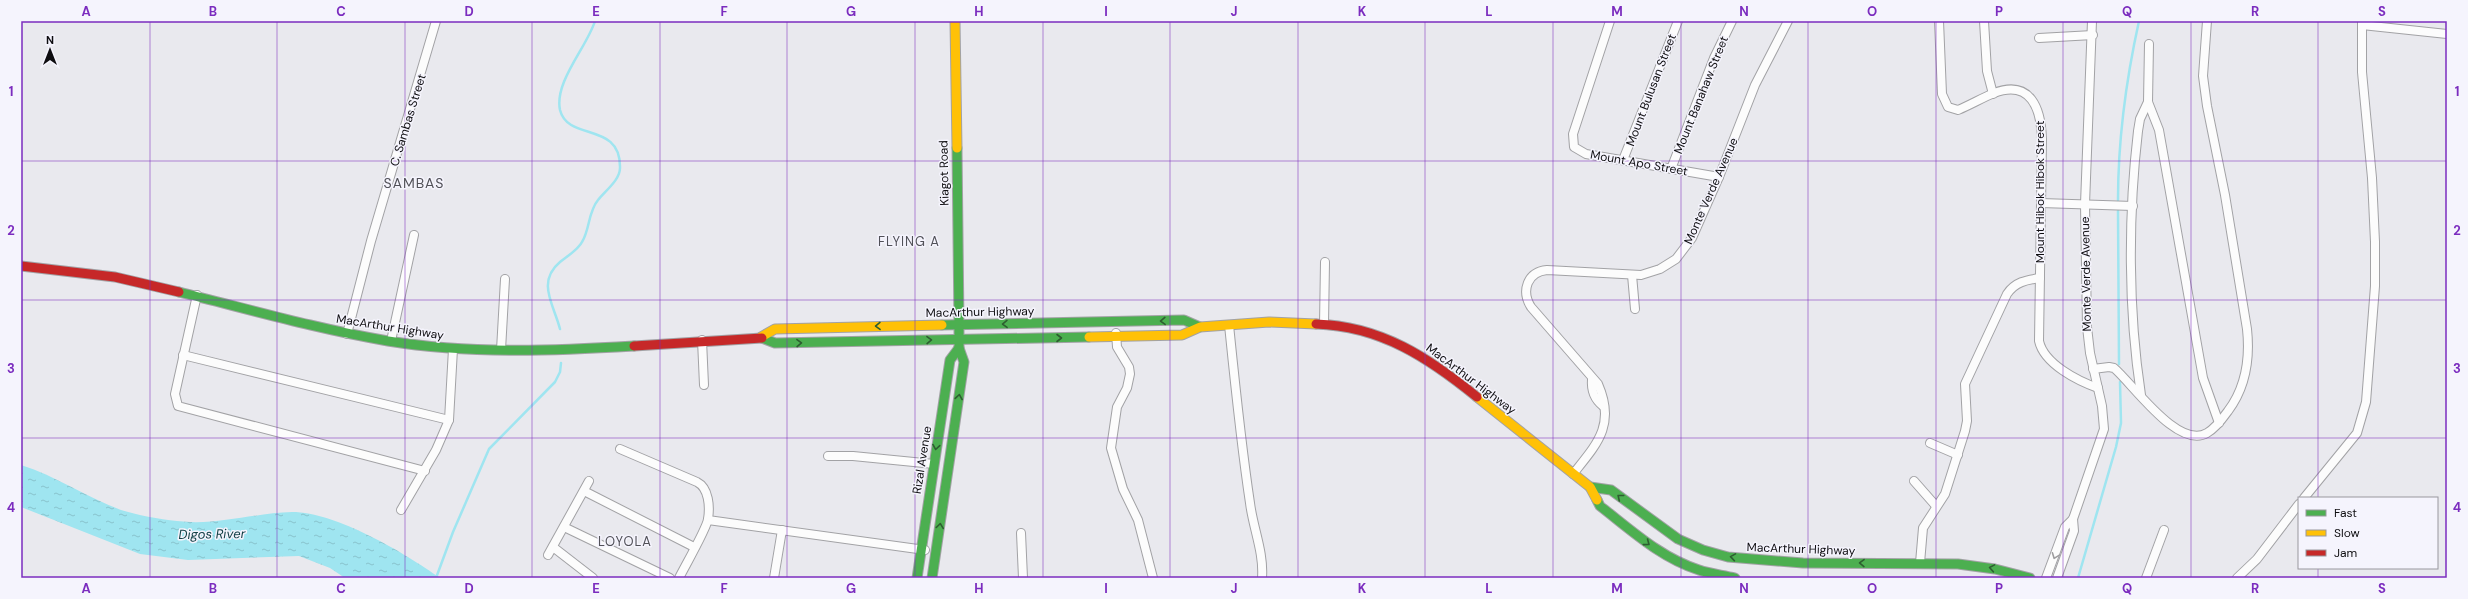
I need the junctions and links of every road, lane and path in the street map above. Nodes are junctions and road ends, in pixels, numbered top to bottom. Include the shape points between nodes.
1 (436, 21) edge
2 (955, 21) edge
3 (1610, 21) edge
4 (1678, 21) edge
5 (1732, 21) edge
6 (1788, 21) edge
7 (1939, 21) edge
8 (1984, 21) edge
9 (2092, 21) edge
10 (2207, 21) edge
11 (2362, 23) edge
12 (2447, 34) edge
13 (2093, 35) junction
14 (2039, 38) dead end
15 (2149, 44) dead end
16 (1993, 94) junction
17 (2148, 102) junction
18 (1623, 160) junction
19 (1671, 169) junction
20 (1719, 178) junction
21 (2041, 203) junction
22 (2085, 204) junction
23 (2133, 206) junction
24 (414, 235) dead end
25 (1325, 262) dead end
26 (21, 266) edge
27 (1632, 275) junction
28 (2040, 278) junction
29 (505, 279) dead end
30 (197, 295) junction
31 (1635, 309) dead end
32 (1116, 322) junction
33 (959, 324) junction
34 (1229, 324) junction
35 (1324, 324) junction
36 (1200, 327) junction
37 (347, 334) junction
38 (761, 337) junction
39 (1117, 337) junction
40 (702, 340) junction
41 (391, 341) junction
42 (959, 343) junction
43 (453, 349) junction
44 (501, 350) junction
45 (183, 355) junction
46 (2093, 368) junction
47 (704, 385) dead end
48 (2098, 388) junction
49 (2142, 395) junction
50 (449, 420) junction
51 (2219, 423) junction
52 (1930, 443) dead end
53 (620, 449) dead end
54 (1958, 455) junction
55 (828, 456) dead end
56 (934, 464) junction
57 (425, 471) junction
58 (1573, 474) junction
59 (1914, 480) dead end
60 (589, 481) dead end
61 (1590, 487) junction
62 (584, 491) junction
63 (2305, 497) edge
64 (2298, 505) edge
65 (1936, 506) junction
66 (401, 510) dead end
67 (2073, 519) junction
68 (708, 520) junction
69 (564, 527) junction
70 (782, 530) junction
71 (2164, 530) dead end
72 (1021, 533) dead end
73 (694, 547) junction
74 (921, 549) junction
75 (936, 552) junction
76 (1920, 564) junction
77 (593, 578) edge
78 (670, 578) edge
79 (679, 578) edge
80 (774, 578) edge
81 (917, 578) edge
82 (932, 578) edge
83 (1023, 578) edge
84 (1153, 578) edge
85 (1262, 578) edge
86 (1735, 578) edge
87 (2030, 578) edge
88 (2046, 578) edge
89 (2057, 578) edge
90 (2146, 578) edge
91 (2237, 578) edge

1 - 37 street, C. Sambas Street via 371,241
2 - 33 main road, Kiagot Road
3 - 18 street, Mount Apo Street via 1572,143 1580,152
4 - 18 street, Mount Bulusan Street
5 - 19 street, Mount Banahaw Street via 1714,58
6 - 20 street, Monte Verde Avenue via 1756,85
7 - 16 street, Mount Hibok Hibok Street via 1941,87 1948,107 1958,110
8 - 16 street via 1987,71
9 - 13 street, Monte Verde Avenue
10 - 51 street via 2203,76 2249,345 2243,378 2230,409
11 - 12 street
11 - 63 street via 2362,72 2375,242 2375,286 2366,402 2356,433
13 - 14 street
13 - 22 street, Monte Verde Avenue
15 - 17 street
16 - 21 street, Mount Hibok Hibok Street via 2014,90 2025,93 2039,110 2042,134
17 - 23 street via 2140,119 2138,131
17 - 51 street via 2158,130 2203,378
18 - 19 street, Mount Apo Street
19 - 20 street, Mount Apo Street
20 - 27 street, Monte Verde Avenue via 1692,238 1682,253 1660,269
21 - 22 street
21 - 28 street, Mount Hibok Hibok Street
22 - 23 street
22 - 46 street, Monte Verde Avenue via 2087,327
23 - 49 street via 2131,306
24 - 41 street
25 - 35 street
26 - 30 main road, MacArthur Highway via 100,274
27 - 31 street
27 - 58 street, Monte Verde Avenue via 1547,270 1535,273 1528,282 1528,302 1598,384 1604,398 1602,436
28 - 48 street, Mount Hibok Hibok Street via 2041,347 2051,360 2074,377
28 - 54 street via 2021,282 2012,287 2007,294 1965,384 1967,421
29 - 44 street
30 - 37 main road, MacArthur Highway
30 - 45 street
32 -> 33 main road, MacArthur Highway
36 -> 32 main road, MacArthur Highway via 1184,320
32 - 39 street
33 -> 38 main road, MacArthur Highway via 775,329
33 - 42 main road, Rizal Avenue
34 - 35 main road, MacArthur Highway
34 - 36 main road, MacArthur Highway
34 - 85 street via 1238,421 1250,506 1262,558
35 - 58 main road, MacArthur Highway via 1378,335 1417,353 1441,368
36 - 39 main road, MacArthur Highway via 1182,335
37 - 41 main road, MacArthur Highway
38 - 40 main road, MacArthur Highway
38 -> 42 main road, MacArthur Highway via 775,344
42 -> 39 main road, MacArthur Highway
39 - 84 street via 1117,347 1129,367 1130,374 1128,388 1117,407 1111,448 1123,489 1138,520
40 - 44 main road, MacArthur Highway
40 - 47 street
41 - 43 main road, MacArthur Highway
42 -> 56 main road, Rizal Avenue via 950,360
75 -> 42 main road, Rizal Avenue via 964,362
43 - 44 main road, MacArthur Highway
43 - 50 street
45 - 50 street
45 - 57 street via 175,394 176,404 180,407
46 - 48 street, Monte Verde Avenue
46 - 49 street via 2114,368
48 - 67 street, Monte Verde Avenue via 2104,429
49 - 51 street via 2162,418 2189,434 2201,436
50 - 57 street
52 - 54 street
53 - 68 street via 700,483 707,494
54 - 65 street via 1945,494
55 - 56 street
56 - 74 main road, Rizal Avenue
57 - 66 street
58 - 61 main road, MacArthur Highway
59 - 65 street
60 - 62 street
76 -> 61 main road, MacArthur Highway via 1768,561 1726,556 1685,543 1665,531 1612,490
61 -> 86 main road, MacArthur Highway via 1600,506 1652,546 1699,570
62 - 69 street
62 - 73 street
64 - 91 street via 2257,559
65 - 76 street via 1923,528
67 -> 88 street via 2065,527
67 - 89 street via 2074,530
68 - 70 street
68 - 73 street
69 - 77 street via 551,551
69 - 78 street
70 - 74 street
70 - 80 street
71 - 90 street
72 - 83 street
73 - 79 street
74 - 75 street
74 - 81 main road, Rizal Avenue
75 - 82 main road, Rizal Avenue
87 -> 76 main road, MacArthur Highway via 1980,566

